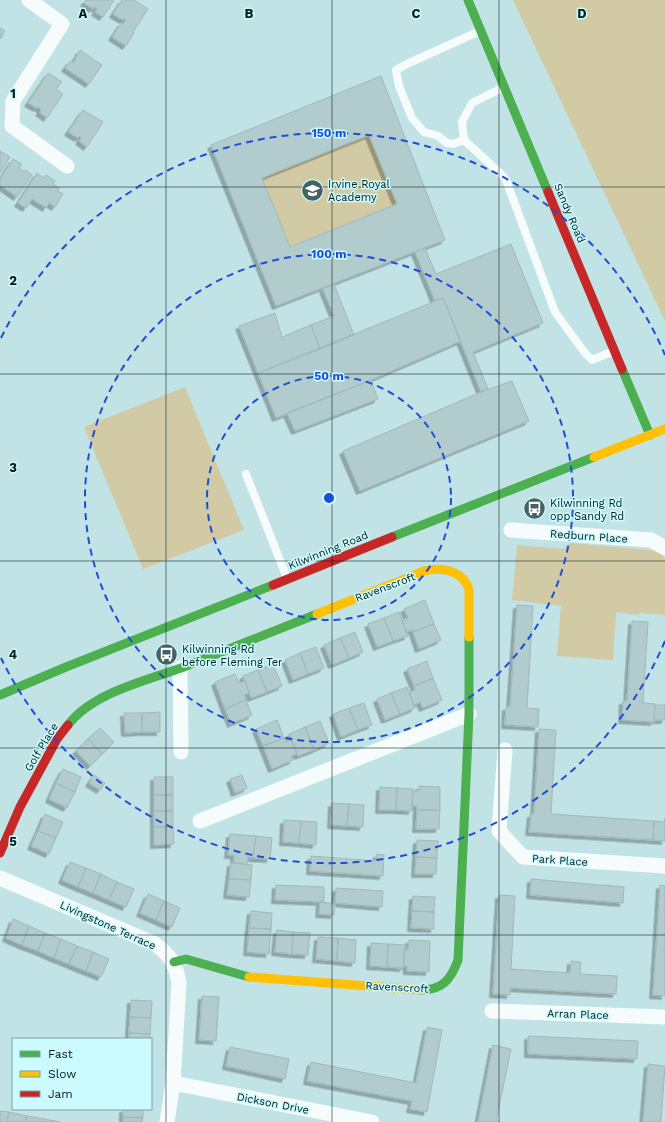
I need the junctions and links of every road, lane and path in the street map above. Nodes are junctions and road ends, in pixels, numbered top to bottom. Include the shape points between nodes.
1 (29, 0) edge
2 (468, 0) edge
3 (481, 31) junction
4 (504, 87) junction
5 (464, 140) junction
6 (67, 166) dead end
7 (615, 350) junction
8 (665, 429) edge
9 (650, 435) junction
10 (246, 474) dead end
11 (511, 530) dead end
12 (665, 548) edge
13 (287, 579) junction
14 (180, 668) junction
15 (0, 695) edge
16 (469, 714) junction
17 (505, 750) dead end
18 (181, 752) dead end
19 (200, 821) dead end
20 (0, 853) edge
21 (665, 866) edge
22 (0, 878) edge
23 (174, 962) junction
24 (492, 1011) dead end
25 (665, 1017) edge
26 (174, 1084) junction
27 (167, 1122) edge
28 (372, 1122) edge

1 - 6 street via 62,24 13,101 12,126
2 - 3 street, Sandy Road
3 - 4 street, Sandy Road
3 - 5 lane via 396,70 399,86 412,118 424,132 438,136 447,143 453,144
4 - 5 lane via 472,103 462,122
4 - 7 street, Sandy Road
5 - 7 lane via 506,180 555,312 572,336 592,360
7 - 9 street, Sandy Road
8 - 9 street, Kilwinning Road
9 - 13 street, Kilwinning Road
10 - 13 lane
11 - 12 street, Redburn Place via 651,540
13 - 15 street, Kilwinning Road
14 - 16 street, Ravenscroft via 428,570 443,570 464,579 469,589
14 - 18 street
14 - 20 street, Golf Place via 93,702 72,719 57,739 20,807
16 - 19 street
16 - 23 street, Ravenscroft via 458,960 454,972 442,986 423,990 248,977 186,959
17 - 21 street, Park Place via 500,831 523,858
22 - 23 street, Livingstone Terrace via 156,944
23 - 26 street, Livingstone Terrace via 179,983
24 - 25 street, Arran Place
26 - 27 street, Livingstone Terrace
26 - 28 street, Dickson Drive

